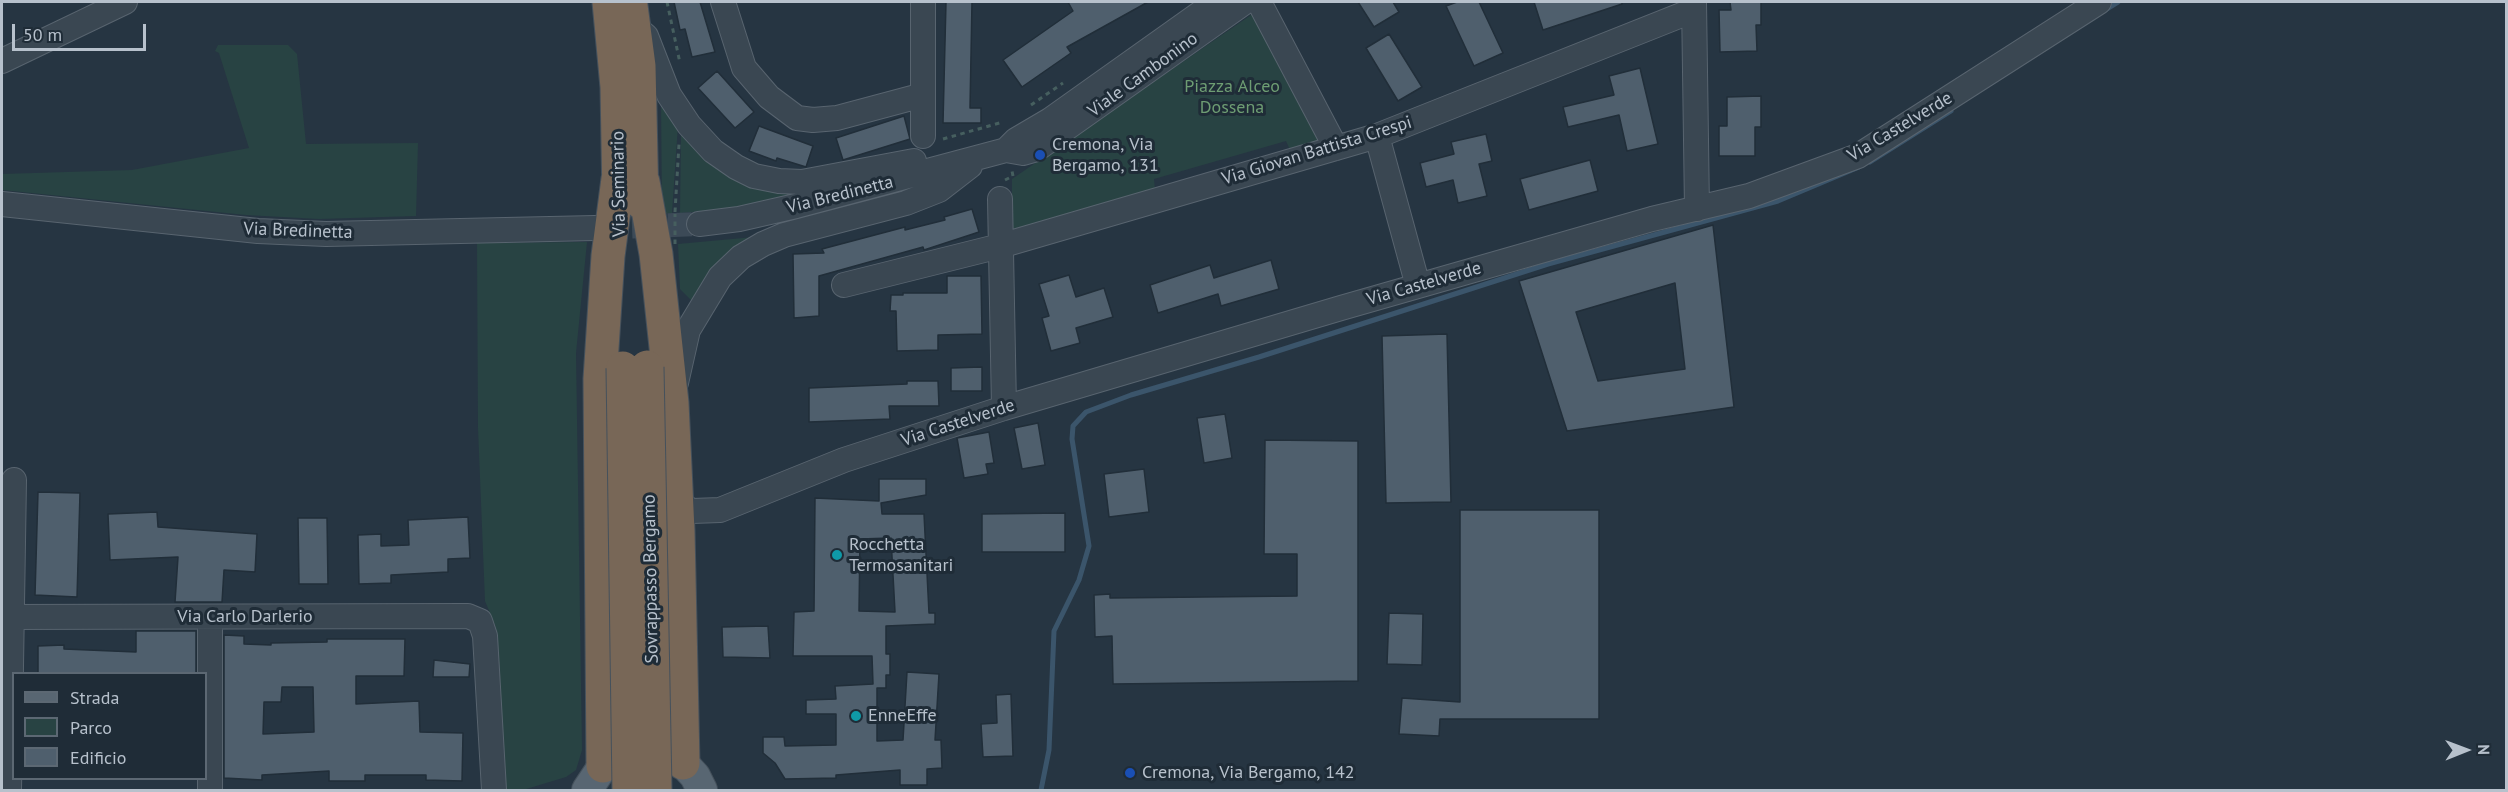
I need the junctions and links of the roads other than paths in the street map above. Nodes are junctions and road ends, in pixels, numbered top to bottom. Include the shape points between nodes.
1 (125, 2) edge
2 (609, 2) edge
3 (723, 2) edge
4 (923, 2) edge
5 (1216, 2) edge
6 (1245, 2) edge
7 (1260, 2) edge
8 (2099, 2) edge
9 (1694, 6) edge
10 (632, 14) edge
11 (2, 61) edge
12 (923, 95) junction
13 (1377, 136) junction
14 (928, 138) road end
15 (1335, 148) junction
16 (1006, 150) junction
17 (980, 159) junction
18 (630, 180) junction
19 (1000, 199) dead end
20 (2, 204) edge
21 (1697, 209) junction
22 (699, 224) tunnel mouth
23 (595, 228) tunnel mouth
24 (1000, 246) junction
25 (844, 285) dead end
26 (1418, 286) junction
27 (635, 367) junction
28 (672, 403) junction
29 (1004, 408) junction
30 (14, 480) dead end
31 (677, 503) junction
32 (720, 510) junction
33 (679, 544) junction
34 (210, 617) junction
35 (7, 618) edge
36 (681, 666) junction
37 (602, 670) junction
38 (6, 705) edge
39 (682, 763) junction
40 (595, 778) edge
41 (9, 790) edge
42 (210, 790) edge
43 (494, 790) edge
44 (629, 790) edge
45 (655, 790) edge
46 (702, 790) edge

1 - 11 street
2 - 18 highway, Via Seminario
3 - 12 street via 744,68 769,97 797,118 837,118
4 - 12 street
5 - 16 street, Viale Cambonino
6 - 16 street, Viale Cambonino via 1037,149 1023,153
7 - 15 street
8 - 21 street, Via Castelverde via 1858,156 1749,196
9 - 13 street, Via Giovan Battista Crespi
9 - 21 street
10 - 17 street via 646,36 669,95 689,125 713,151 754,176 778,182 820,180 933,158
10 - 18 highway, Via Seminario via 639,66
12 - 14 street
13 - 15 street, Via Giovan Battista Crespi
13 - 26 street
15 - 24 street, Via Giovan Battista Crespi
16 - 17 street, Viale Cambonino
17 - 22 street, Via Bredinetta via 796,206
17 - 28 street via 939,190 906,203 784,235 741,257 720,277 688,330
18 - 27 highway, Via Seminario via 642,259
18 - 28 highway via 656,254
18 - 37 highway via 608,256 600,379
19 - 24 street
20 - 23 street, Via Bredinetta via 258,231 326,234
21 - 26 street, Via Castelverde
24 - 25 street, Via Giovan Battista Crespi
24 - 29 street
26 - 29 street, Via Castelverde
27 - 44 highway, Sovrappasso Bergamo, bridge
27 - 45 highway, Sovrappasso Bergamo, bridge
28 - 31 highway
29 - 32 street, Via Castelverde via 844,460
30 - 35 street
31 - 32 street, Via Castelverde via 692,511
31 - 33 highway
32 - 33 street, Via Castelverde
33 - 36 highway
34 - 35 street, Via Carlo Darlerio
34 - 42 street
34 - 43 street, Via Carlo Darlerio via 468,616 480,621 485,636
35 - 38 street
36 - 37 highway via 661,685 635,690 610,682
36 - 39 highway
37 - 40 highway
38 - 41 street
39 - 40 main road via 668,754 634,751 617,756
39 - 46 main road

